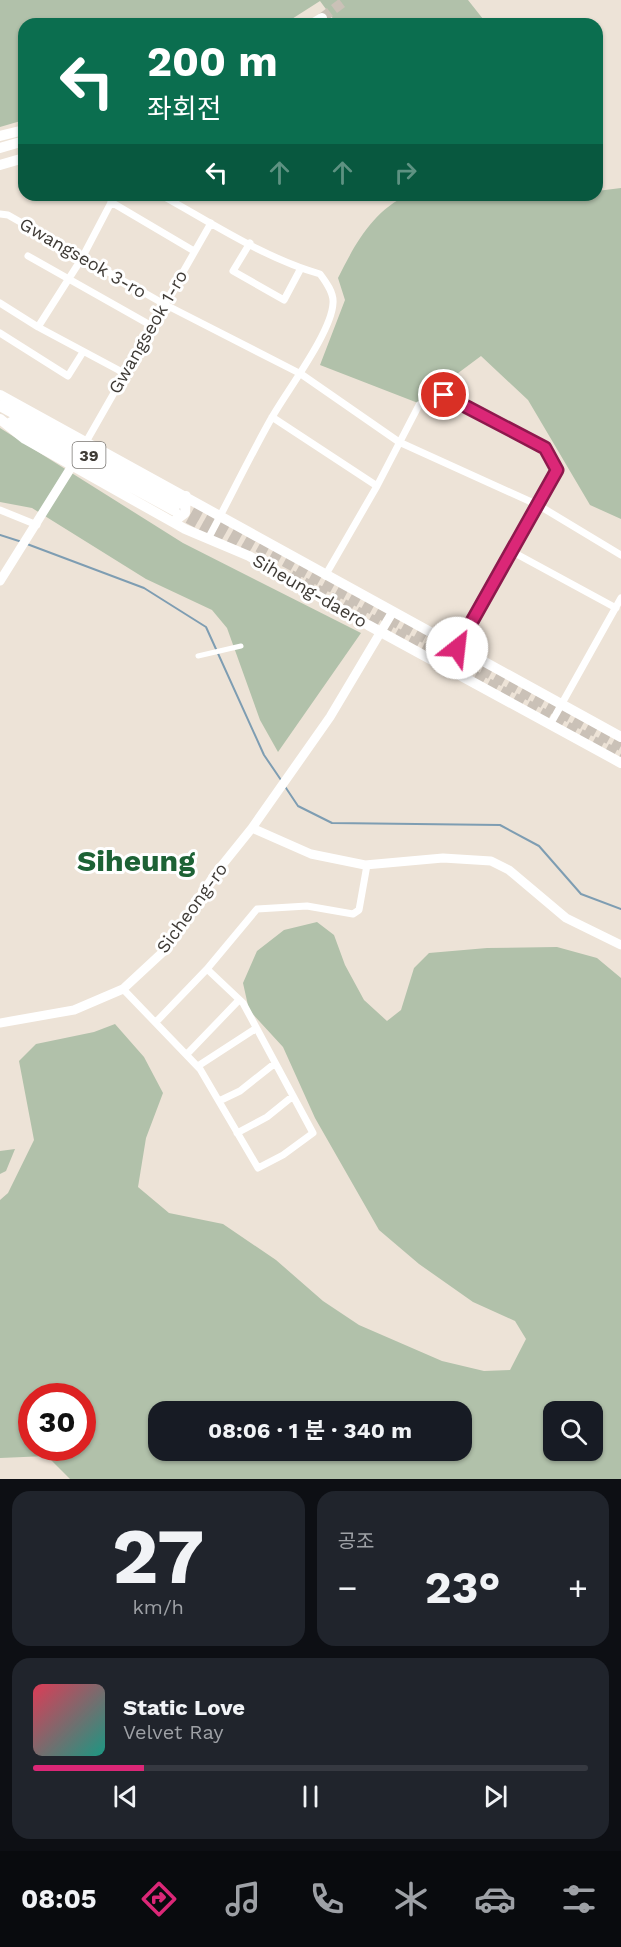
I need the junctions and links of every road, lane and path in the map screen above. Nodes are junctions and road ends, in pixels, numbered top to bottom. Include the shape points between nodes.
1 (18, 132) edge
2 (0, 136) edge
3 (18, 143) edge
4 (0, 148) edge
5 (18, 160) edge
6 (0, 165) edge
7 (112, 201) edge
8 (116, 201) edge
9 (172, 201) edge
10 (0, 214) edge
11 (211, 223) junction
12 (250, 243) junction
13 (194, 251) junction
14 (28, 256) dead end
15 (82, 258) junction
16 (301, 268) junction
17 (69, 278) junction
18 (164, 304) junction
19 (1, 307) edge
20 (152, 326) junction
21 (38, 327) junction
22 (0, 333) edge
23 (83, 352) junction
24 (124, 373) junction
25 (301, 374) junction
26 (0, 394) edge
27 (0, 406) edge
28 (272, 417) junction
29 (0, 418) edge
30 (399, 441) junction
31 (86, 442) junction
32 (72, 466) junction
33 (377, 486) junction
34 (538, 505) junction
35 (178, 508) junction
36 (0, 510) edge
37 (220, 516) junction
38 (35, 529) junction
39 (209, 537) junction
40 (260, 539) junction
41 (511, 551) junction
42 (621, 555) edge
43 (249, 556) junction
44 (325, 576) junction
45 (0, 581) edge
46 (621, 598) edge
47 (616, 608) junction
48 (392, 613) junction
49 (381, 632) junction
50 (241, 646) dead end
51 (457, 648) junction
52 (198, 656) dead end
53 (562, 706) junction
54 (551, 723) junction
55 (621, 737) edge
56 (621, 763) edge
57 (252, 828) junction
58 (367, 865) junction
59 (621, 945) edge
60 (207, 969) junction
61 (123, 989) junction
62 (239, 1000) junction
63 (156, 1022) junction
64 (0, 1023) edge
65 (255, 1029) junction
66 (188, 1053) junction
67 (274, 1064) junction
68 (198, 1066) junction
69 (293, 1096) junction
70 (219, 1101) junction
71 (237, 1133) junction

1 - 2 main road
3 - 4 main road
5 - 6 main road
7 - 15 street
8 - 13 street
9 - 11 street
10 - 15 street, Gwangseok 3-ro
11 - 12 street
11 - 13 street, Gwangseok 1-ro
12 - 16 street
12 - 16 street via 233,271 284,300
13 - 18 street, Gwangseok 1-ro
14 - 17 street
15 - 17 street
15 - 18 street, Gwangseok 3-ro
16 - 25 street via 320,274 333,302
17 - 20 street
17 - 21 street
18 - 20 street, Gwangseok 1-ro
18 - 25 street, Gwangseok 3-ro
19 - 21 street
20 - 24 street, Gwangseok 1-ro
21 - 23 street
22 - 23 street via 68,376
23 - 24 street
24 - 31 street, Gwangseok 1-ro
25 - 28 street
25 - 30 street, Gwangseok 3-ro
26 - 31 main road, Siheung-daero
27 - 35 main road, Siheung-daero / 39
28 - 33 street
28 - 37 street
29 - 32 main road, Siheung-daero via 25,439
29 - 35 main road, Siheung-daero / 39
30 - 33 street
30 - 34 street, Gwangseok 3-ro
30 - 34 street via 419,405 444,395 549,452 557,474
31 - 35 main road, Siheung-daero
32 - 35 main road, Siheung-daero
32 - 38 street
33 - 44 street
34 - 41 street
34 - 42 street, Gwangseok 3-ro
35 - 37 main road, Siheung-daero
35 - 39 main road, Siheung-daero
36 - 38 street
37 - 39 street
37 - 40 main road, Siheung-daero
38 - 45 street
39 - 43 main road, Siheung-daero
40 - 43 main road via 249,545
40 - 44 main road, Siheung-daero
41 - 47 street
41 - 51 street
43 - 49 main road, Siheung-daero
44 - 48 main road, Siheung-daero
46 - 47 street
47 - 53 street
48 - 49 street, Sicheong-ro
48 - 51 main road, Siheung-daero
49 - 54 main road, Siheung-daero
49 - 57 street, Sicheong-ro via 330,717
50 - 52 street
51 - 53 main road, Siheung-daero
53 - 54 street
53 - 55 main road, Siheung-daero
54 - 56 main road, Siheung-daero
57 - 58 street via 311,854
57 - 61 street, Sicheong-ro via 215,874 164,951
58 - 59 street via 443,858 491,861 509,870 566,918
58 - 60 street via 360,910 353,914 307,906 257,909
60 - 62 street
60 - 63 street
61 - 63 street
61 - 64 street, Sicheong-ro via 74,1010
62 - 65 street
62 - 66 street
63 - 66 street
65 - 67 street
65 - 68 street
66 - 68 street
67 - 69 street
67 - 70 street
68 - 70 street
69 - 71 street via 267,1118
69 - 71 street via 313,1133 283,1155 258,1168
70 - 71 street

